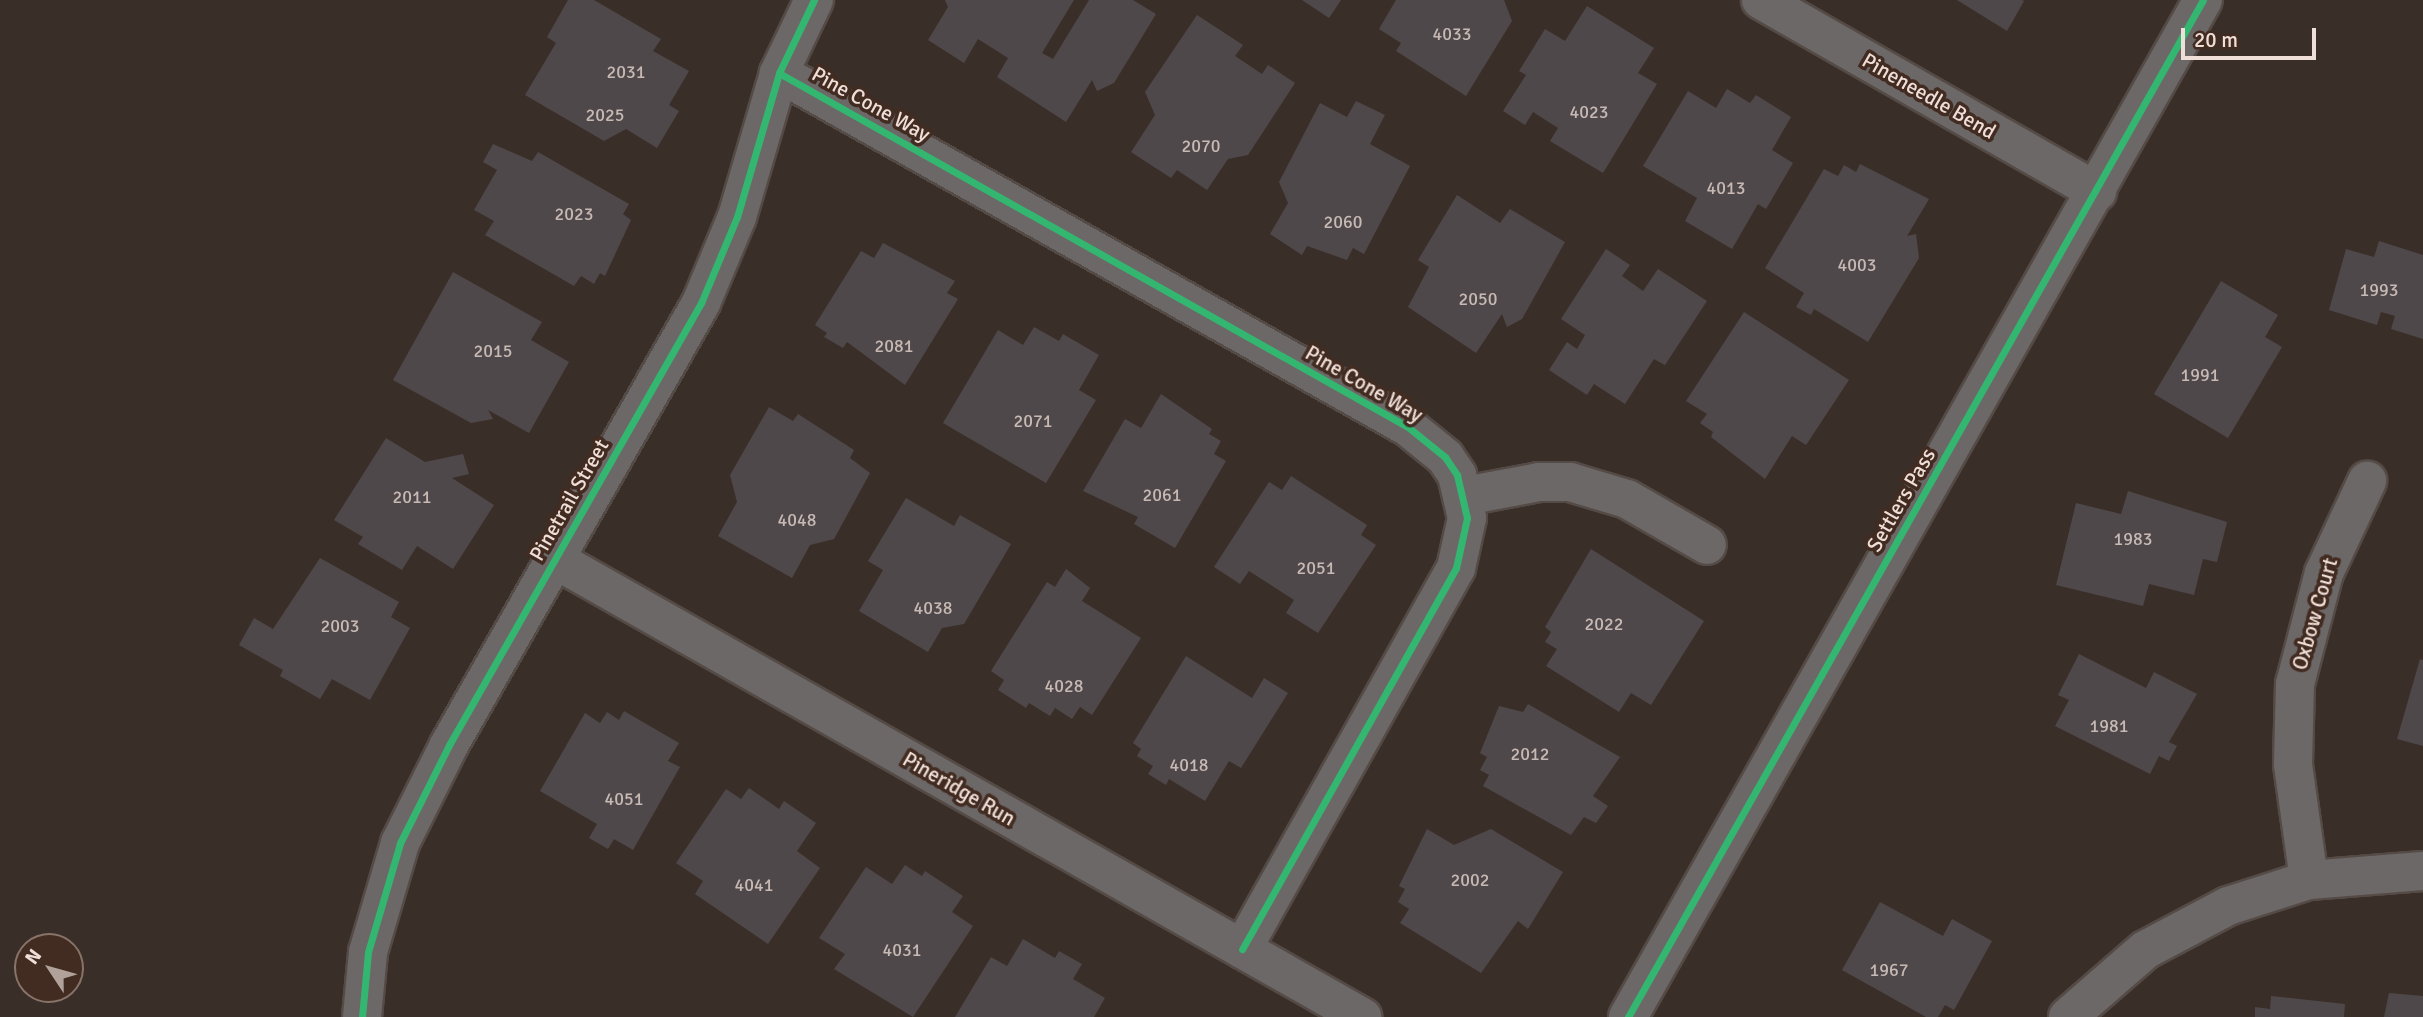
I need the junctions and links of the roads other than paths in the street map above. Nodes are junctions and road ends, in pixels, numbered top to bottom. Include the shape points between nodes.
1 (814, 0) edge
2 (1762, 0) edge
3 (2203, 0) edge
4 (779, 73) junction
5 (2097, 192) junction
6 (2367, 481) dead end
7 (1465, 496) junction
8 (1707, 545) dead end
9 (556, 560) junction
10 (2423, 871) edge
11 (2309, 880) junction
12 (1242, 949) junction
13 (362, 1017) edge
14 (1362, 1017) edge
15 (1628, 1017) edge
16 (2068, 1017) edge

1 - 4 street, Pinetrail Street
2 - 5 street, Pineneedle Bend
3 - 5 street, Settlers Pass
4 - 7 street, Pine Cone Way via 1408,427 1445,457
4 - 9 street, Pinetrail Street via 722,260
5 - 15 street, Settlers Pass
6 - 11 street, Oxbow Court via 2324,573 2295,684 2293,764
7 - 8 street via 1539,482 1570,482 1627,499
7 - 12 street, Pine Cone Way via 1465,542 1456,568
9 - 12 street, Pineridge Run
9 - 13 street, Pinetrail Street via 442,757 400,843 368,952
10 - 11 street
11 - 16 street via 2185,927 2104,981
12 - 14 street, Pineridge Run

